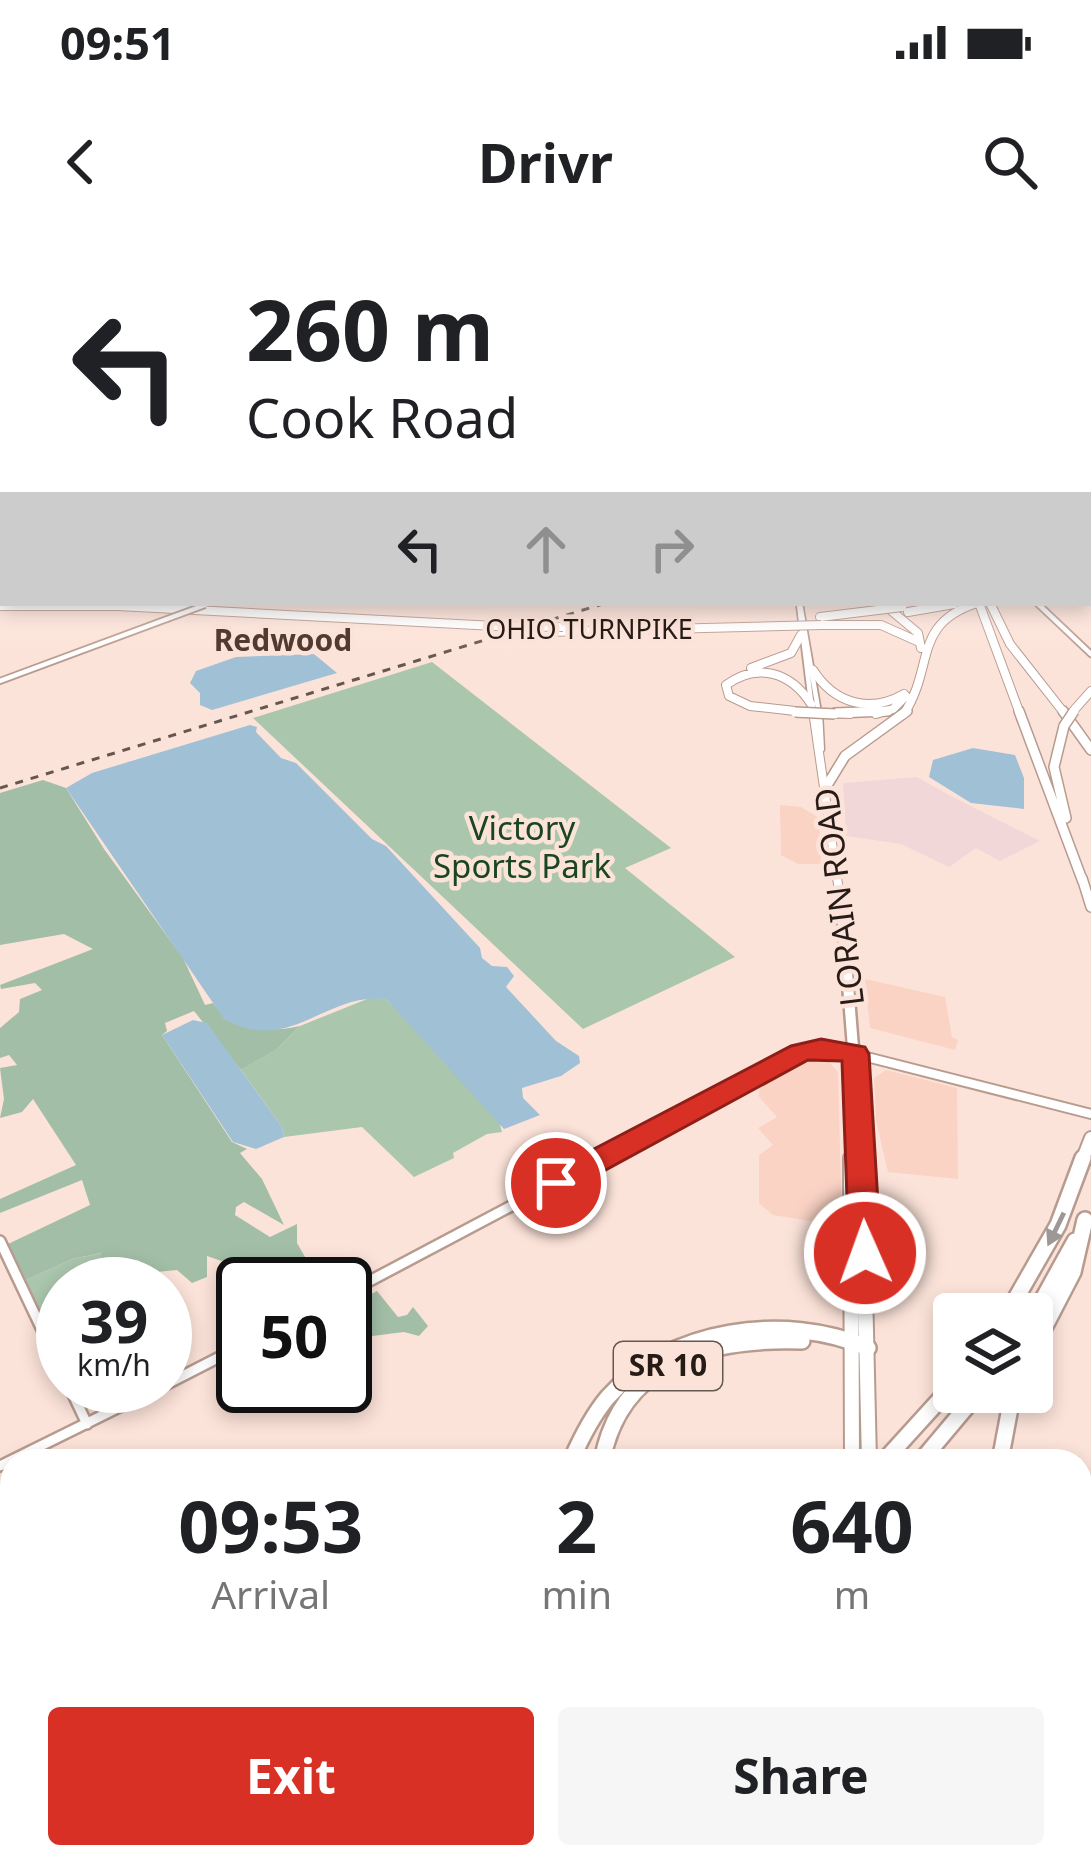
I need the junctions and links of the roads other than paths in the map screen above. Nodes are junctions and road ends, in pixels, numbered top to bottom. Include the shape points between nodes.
1 (202, 606) edge
2 (800, 606) edge
3 (981, 606) edge
4 (984, 606) edge
5 (985, 606) edge
6 (1040, 606) edge
7 (905, 607) edge
8 (0, 608) edge
9 (881, 608) edge
10 (820, 622) junction
11 (783, 624) junction
12 (804, 639) junction
13 (921, 653) junction
14 (1091, 654) edge
15 (813, 670) junction
16 (0, 681) edge
17 (1091, 691) edge
18 (909, 693) junction
19 (811, 704) junction
20 (795, 712) junction
21 (821, 749) junction
22 (1091, 750) edge
23 (826, 787) junction
24 (1083, 882) junction
25 (1091, 907) edge
26 (856, 1054) junction
27 (1091, 1114) edge
28 (1091, 1138) edge
29 (1088, 1212) edge
30 (0, 1240) edge
31 (372, 1280) edge
32 (1019, 1293) edge
33 (1046, 1293) edge
34 (1053, 1311) edge
35 (36, 1317) edge
36 (858, 1346) junction
37 (933, 1407) edge
38 (82, 1413) edge
39 (109, 1413) edge
40 (961, 1413) edge
41 (1009, 1413) edge
42 (87, 1424) junction
43 (35, 1449) edge
44 (576, 1449) edge
45 (604, 1449) edge
46 (853, 1449) edge
47 (868, 1449) edge
48 (895, 1449) edge
49 (931, 1449) edge
50 (1002, 1449) edge

1 - 16 street, bridge
2 - 12 street, LORAIN ROAD
3 - 13 highway via 939,619
4 - 24 highway
5 - 22 highway
6 - 14 street
7 - 9 highway, bridge
8 - 11 highway, OHIO TURNPIKE, bridge via 118,606 495,626
8 - 11 highway, OHIO TURNPIKE, bridge via 548,632
9 - 10 highway
9 - 10 highway
9 - 13 highway via 920,634
10 - 11 highway, bridge
10 - 13 highway via 892,627 915,638
12 - 15 street, LORAIN ROAD
12 - 19 street, LORAIN ROAD
12 - 20 highway via 722,688 742,706
13 - 18 highway
15 - 18 highway via 826,692 859,704
15 - 21 street, LORAIN ROAD
17 - 24 highway, bridge via 1055,752
18 - 20 highway, bridge via 890,714
18 - 23 highway via 902,716 842,756
19 - 20 highway via 801,684 778,674 749,673 727,684 741,703
19 - 21 main road, LORAIN ROAD
21 - 23 main road, LORAIN ROAD
23 - 26 main road, LORAIN ROAD
24 - 25 highway
26 - 27 street
26 - 31 street via 801,1052
26 - 36 main road, LORAIN ROAD via 850,1133
28 -> 32 highway via 1058,1225
29 - 33 highway
29 - 34 highway
30 - 35 street
36 - 44 highway via 748,1329 674,1346 608,1394
36 - 45 highway, SR 10 via 754,1340 682,1359 619,1406
36 - 46 main road, LORAIN ROAD
36 - 47 main road, LORAIN ROAD
37 - 48 highway
38 - 42 street
39 - 42 street
40 - 49 highway
41 - 50 highway
42 - 43 street

